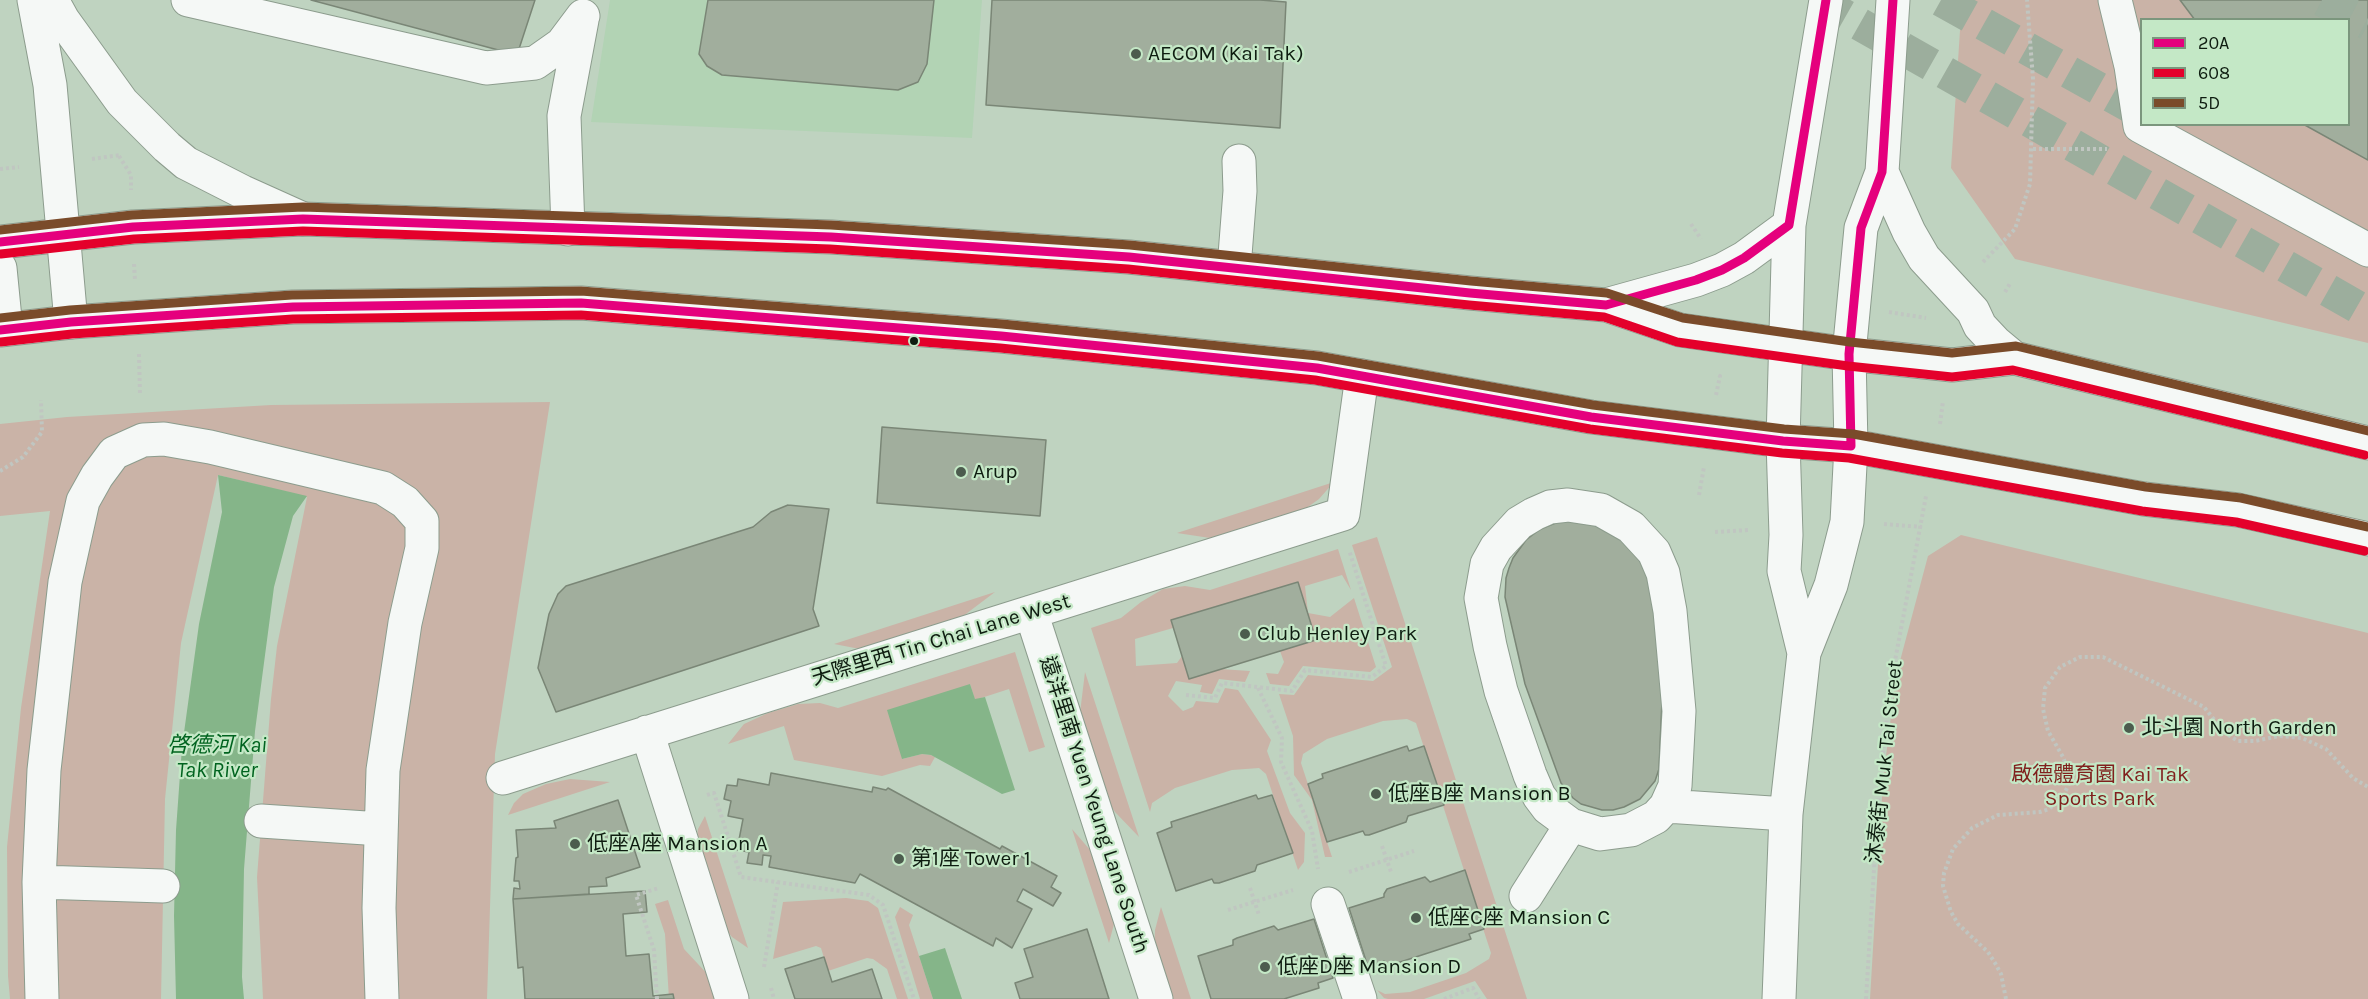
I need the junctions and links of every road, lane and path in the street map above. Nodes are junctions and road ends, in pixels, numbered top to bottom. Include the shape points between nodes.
1 (34, 0) edge
2 (52, 0) edge
3 (188, 0) edge
4 (1826, 0) edge
5 (1893, 0) edge
6 (2027, 0) edge
7 (2115, 0) edge
8 (585, 8) edge
9 (2033, 149) junction
10 (2107, 149) dead end
11 (119, 156) dead end
12 (1239, 161) dead end
13 (1882, 172) junction
14 (303, 219) junction
15 (1789, 225) junction
16 (133, 227) junction
17 (568, 229) junction
18 (64, 235) junction
19 (0, 242) edge
20 (2368, 250) edge
21 (1983, 262) dead end
22 (0, 268) edge
23 (1234, 268) junction
24 (1606, 305) junction
25 (136, 317) junction
26 (1920, 317) dead end
27 (71, 322) junction
28 (3, 329) edge
29 (1785, 345) junction
30 (1849, 354) junction
31 (2014, 358) junction
32 (1913, 361) junction
33 (1362, 376) junction
34 (1944, 393) dead end
35 (140, 395) dead end
36 (41, 400) dead end
37 (1783, 441) junction
38 (2368, 443) edge
39 (1851, 446) junction
40 (1934, 460) junction
41 (0, 471) edge
42 (1337, 516) junction
43 (1878, 523) dead end
44 (1922, 527) junction
45 (1753, 529) dead end
46 (1715, 532) dead end
47 (2368, 539) edge
48 (1031, 612) junction
49 (1804, 653) junction
50 (1257, 687) junction
51 (1186, 695) dead end
52 (647, 732) junction
53 (503, 778) dead end
54 (2368, 787) edge
55 (671, 806) junction
56 (1666, 806) junction
57 (1786, 814) junction
58 (261, 821) dead end
59 (1571, 825) junction
60 (381, 829) junction
61 (1382, 846) dead end
62 (1391, 872) dead end
63 (693, 876) junction
64 (39, 882) junction
65 (778, 882) junction
66 (163, 886) dead end
67 (1250, 888) dead end
68 (1526, 896) dead end
69 (1328, 904) joint
70 (1259, 915) dead end
71 (765, 973) dead end
72 (768, 981) dead end
73 (42, 999) edge
74 (382, 999) edge
75 (657, 999) edge
76 (732, 999) edge
77 (774, 999) edge
78 (914, 999) edge
79 (1156, 999) edge
80 (1360, 999) edge
81 (1446, 999) edge
82 (1479, 999) edge
83 (1779, 999) edge
84 (1866, 999) edge
85 (2006, 999) edge

1 - 18 main road via 50,85
2 - 14 main road via 122,102 173,152 186,163
3 - 8 main road via 486,68 536,63 562,44
4 - 15 main road
5 - 13 main road
6 - 9 path
7 - 20 main road via 2140,126
8 - 17 main road via 564,116
9 - 10 path
9 - 21 path via 2030,184 2015,229
11 - 16 path via 130,175
12 - 23 main road
13 - 30 main road via 1861,228
13 - 31 main road via 1924,258 1973,311 1980,326
14 - 16 main road
14 - 17 main road
15 - 24 main road via 1722,270
15 - 29 main road
16 - 18 main road
16 - 25 path
17 - 23 main road via 831,237
18 - 19 main road
18 - 27 main road
22 - 28 main road
23 - 24 main road
24 - 29 main road via 1680,330
25 - 27 main road
25 - 33 main road via 293,307 581,303 1001,336
25 - 35 path
26 - 32 path
27 - 28 main road
29 - 30 main road
29 - 37 main road
30 - 32 main road
30 - 39 main road
31 - 32 main road via 1952,365
31 - 38 main road
33 - 37 main road via 1591,417
33 - 42 main road via 1343,514
34 - 40 path, 沐泰街 Muk Tai Street
36 - 41 path via 42,432 23,457
37 - 39 main road
37 - 49 main road via 1784,571
39 - 40 main road
39 - 49 main road via 1847,522 1830,585
40 - 44 path, 沐泰街 Muk Tai Street
40 - 47 main road via 2144,499 2238,510
42 - 48 main road, 天際里西 Tin Chai Lane West
42 - 50 path via 1386,666 1372,677 1305,670 1292,690
43 - 44 path
44 - 84 path, 沐泰街 Muk Tai Street via 1891,682 1879,788
45 - 46 path
48 - 52 main road, 天際里西 Tin Chai Lane West
48 - 79 main road, 遠洋里南 Yuen Yeung Lane South
49 - 57 main road
50 - 51 path via 1222,684 1215,698
50 - 69 path via 1282,738 1281,762 1312,831 1315,859
52 - 53 main road, 天際里西 Tin Chai Lane West
52 - 55 main road
54 - 85 path via 2353,778 2326,749 2302,738 2279,736 2238,741 2225,733 2204,707 2103,657 2080,657 2060,667 2045,688 2043,709 2048,731 2068,771 2069,784 2062,798 2040,812 1998,815 1972,828 1953,849 1944,873 1943,886 1951,912 1995,963
55 - 63 main road
55 - 65 path via 714,793 741,877
56 - 57 main road
56 - 59 main road via 1643,825 1615,834 1584,831
56 - 59 main road via 1676,786 1679,711 1673,631 1663,573 1643,538 1617,518 1585,506 1550,507 1519,522 1496,549 1487,564 1480,598 1502,691 1530,775 1548,808
57 - 83 main road
58 - 60 main road
59 - 68 main road
60 - 64 main road via 383,770 405,623 422,548 422,521 405,502 383,488 210,447 143,440 114,453 83,501 65,582 44,770
60 - 74 main road
61 - 62 path
63 - 75 path via 636,895 654,950
63 - 76 main road
64 - 66 main road
64 - 73 main road
65 - 71 path via 763,964
65 - 78 path via 877,899 886,911
67 - 70 path
69 - 80 main road
72 - 77 path
81 - 82 path via 1473,988

